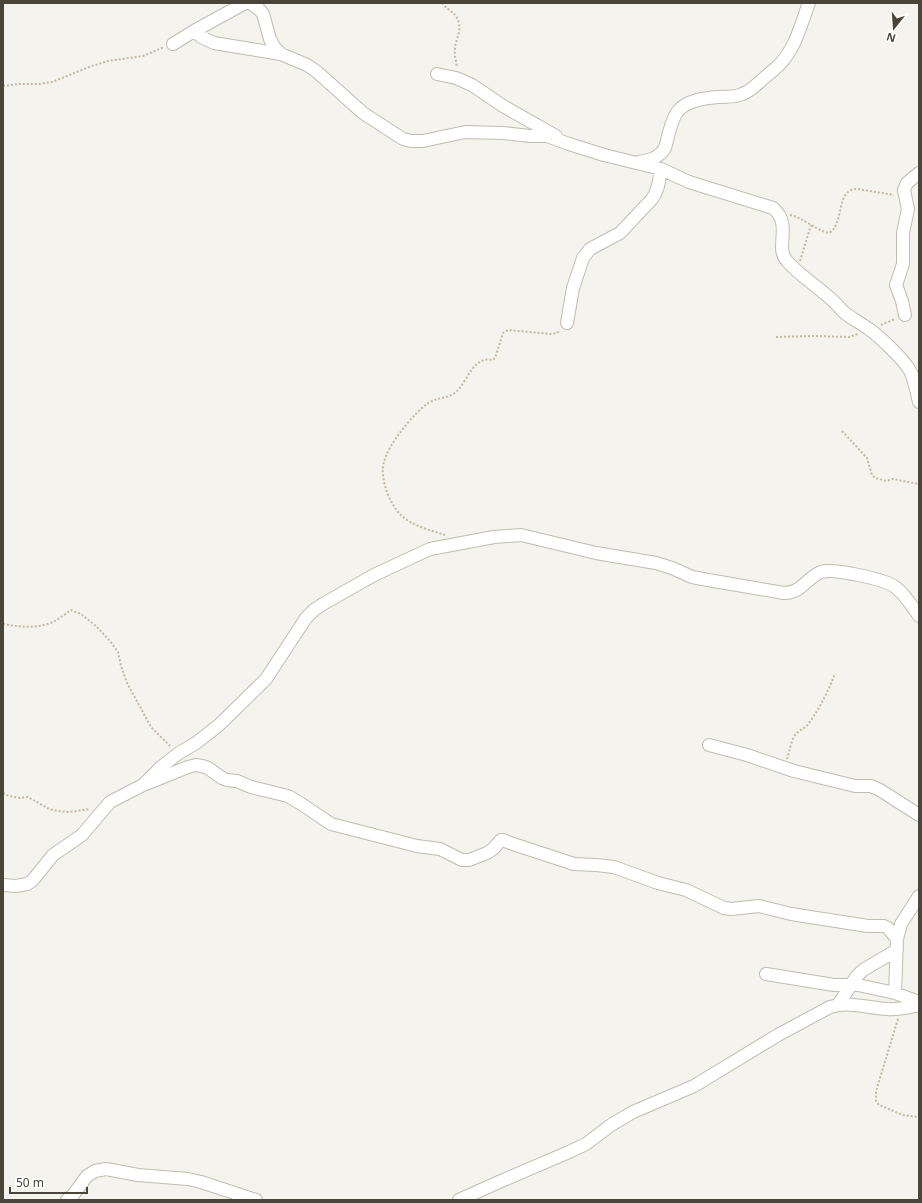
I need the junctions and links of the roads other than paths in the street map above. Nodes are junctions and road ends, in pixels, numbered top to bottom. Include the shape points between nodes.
1 (245, 3) edge
2 (250, 3) edge
3 (809, 3) edge
4 (194, 31) junction
5 (173, 44) road end
6 (281, 54) junction
7 (437, 74) dead end
8 (569, 144) junction
9 (636, 163) junction
10 (661, 168) junction
11 (919, 173) edge
12 (905, 315) dead end
13 (567, 323) road end
14 (919, 402) edge
15 (919, 616) edge
16 (709, 745) dead end
17 (143, 785) junction
18 (919, 815) edge
19 (3, 885) edge
20 (919, 896) edge
21 (897, 944) junction
22 (766, 974) dead end
23 (850, 985) junction
24 (895, 993) junction
25 (919, 1004) edge
26 (838, 1005) junction
27 (67, 1200) edge
28 (256, 1200) edge
29 (460, 1200) edge

1 - 4 street
2 - 6 street via 263,14 270,39
3 - 9 street via 798,36 780,64 743,94 736,97 707,98 682,107 675,116 663,152 651,160
4 - 5 street
4 - 6 street via 214,43
6 - 8 street via 316,71 363,113 403,139 423,141 465,132 503,133 547,136
7 - 8 street via 463,81
8 - 9 street
9 - 10 street
10 - 13 street via 658,189 652,199 620,233 590,249 583,258 572,288
10 - 14 street via 689,182 773,208 782,218 783,256 797,272 845,313 870,330 904,362 912,375
11 - 12 street via 907,183 904,190 908,209 903,233 903,264 896,285
15 - 17 street via 900,590 894,586 887,582 850,574 821,572 792,593 784,593 692,577 656,563 596,553 521,535 494,537 430,549 374,575 314,610 266,679 219,725 178,753
16 - 18 street via 794,771 855,786 871,786
17 - 19 street via 110,802 82,836 53,854 32,881 16,886
17 - 21 street via 188,767 202,766 227,780 288,796 331,824 417,846 440,849 462,860 487,853 503,840 574,864 614,867 686,890 724,908 760,906 791,914 868,926 884,926 888,928
20 - 21 street via 901,924
21 - 23 street via 863,970
21 - 24 street
22 - 23 street via 834,985
23 - 24 street
23 - 26 street
24 - 25 street
25 - 26 street via 901,1009
26 - 29 street via 778,1035 694,1086 633,1112 586,1144
27 - 28 street via 87,1176 106,1169 194,1181

